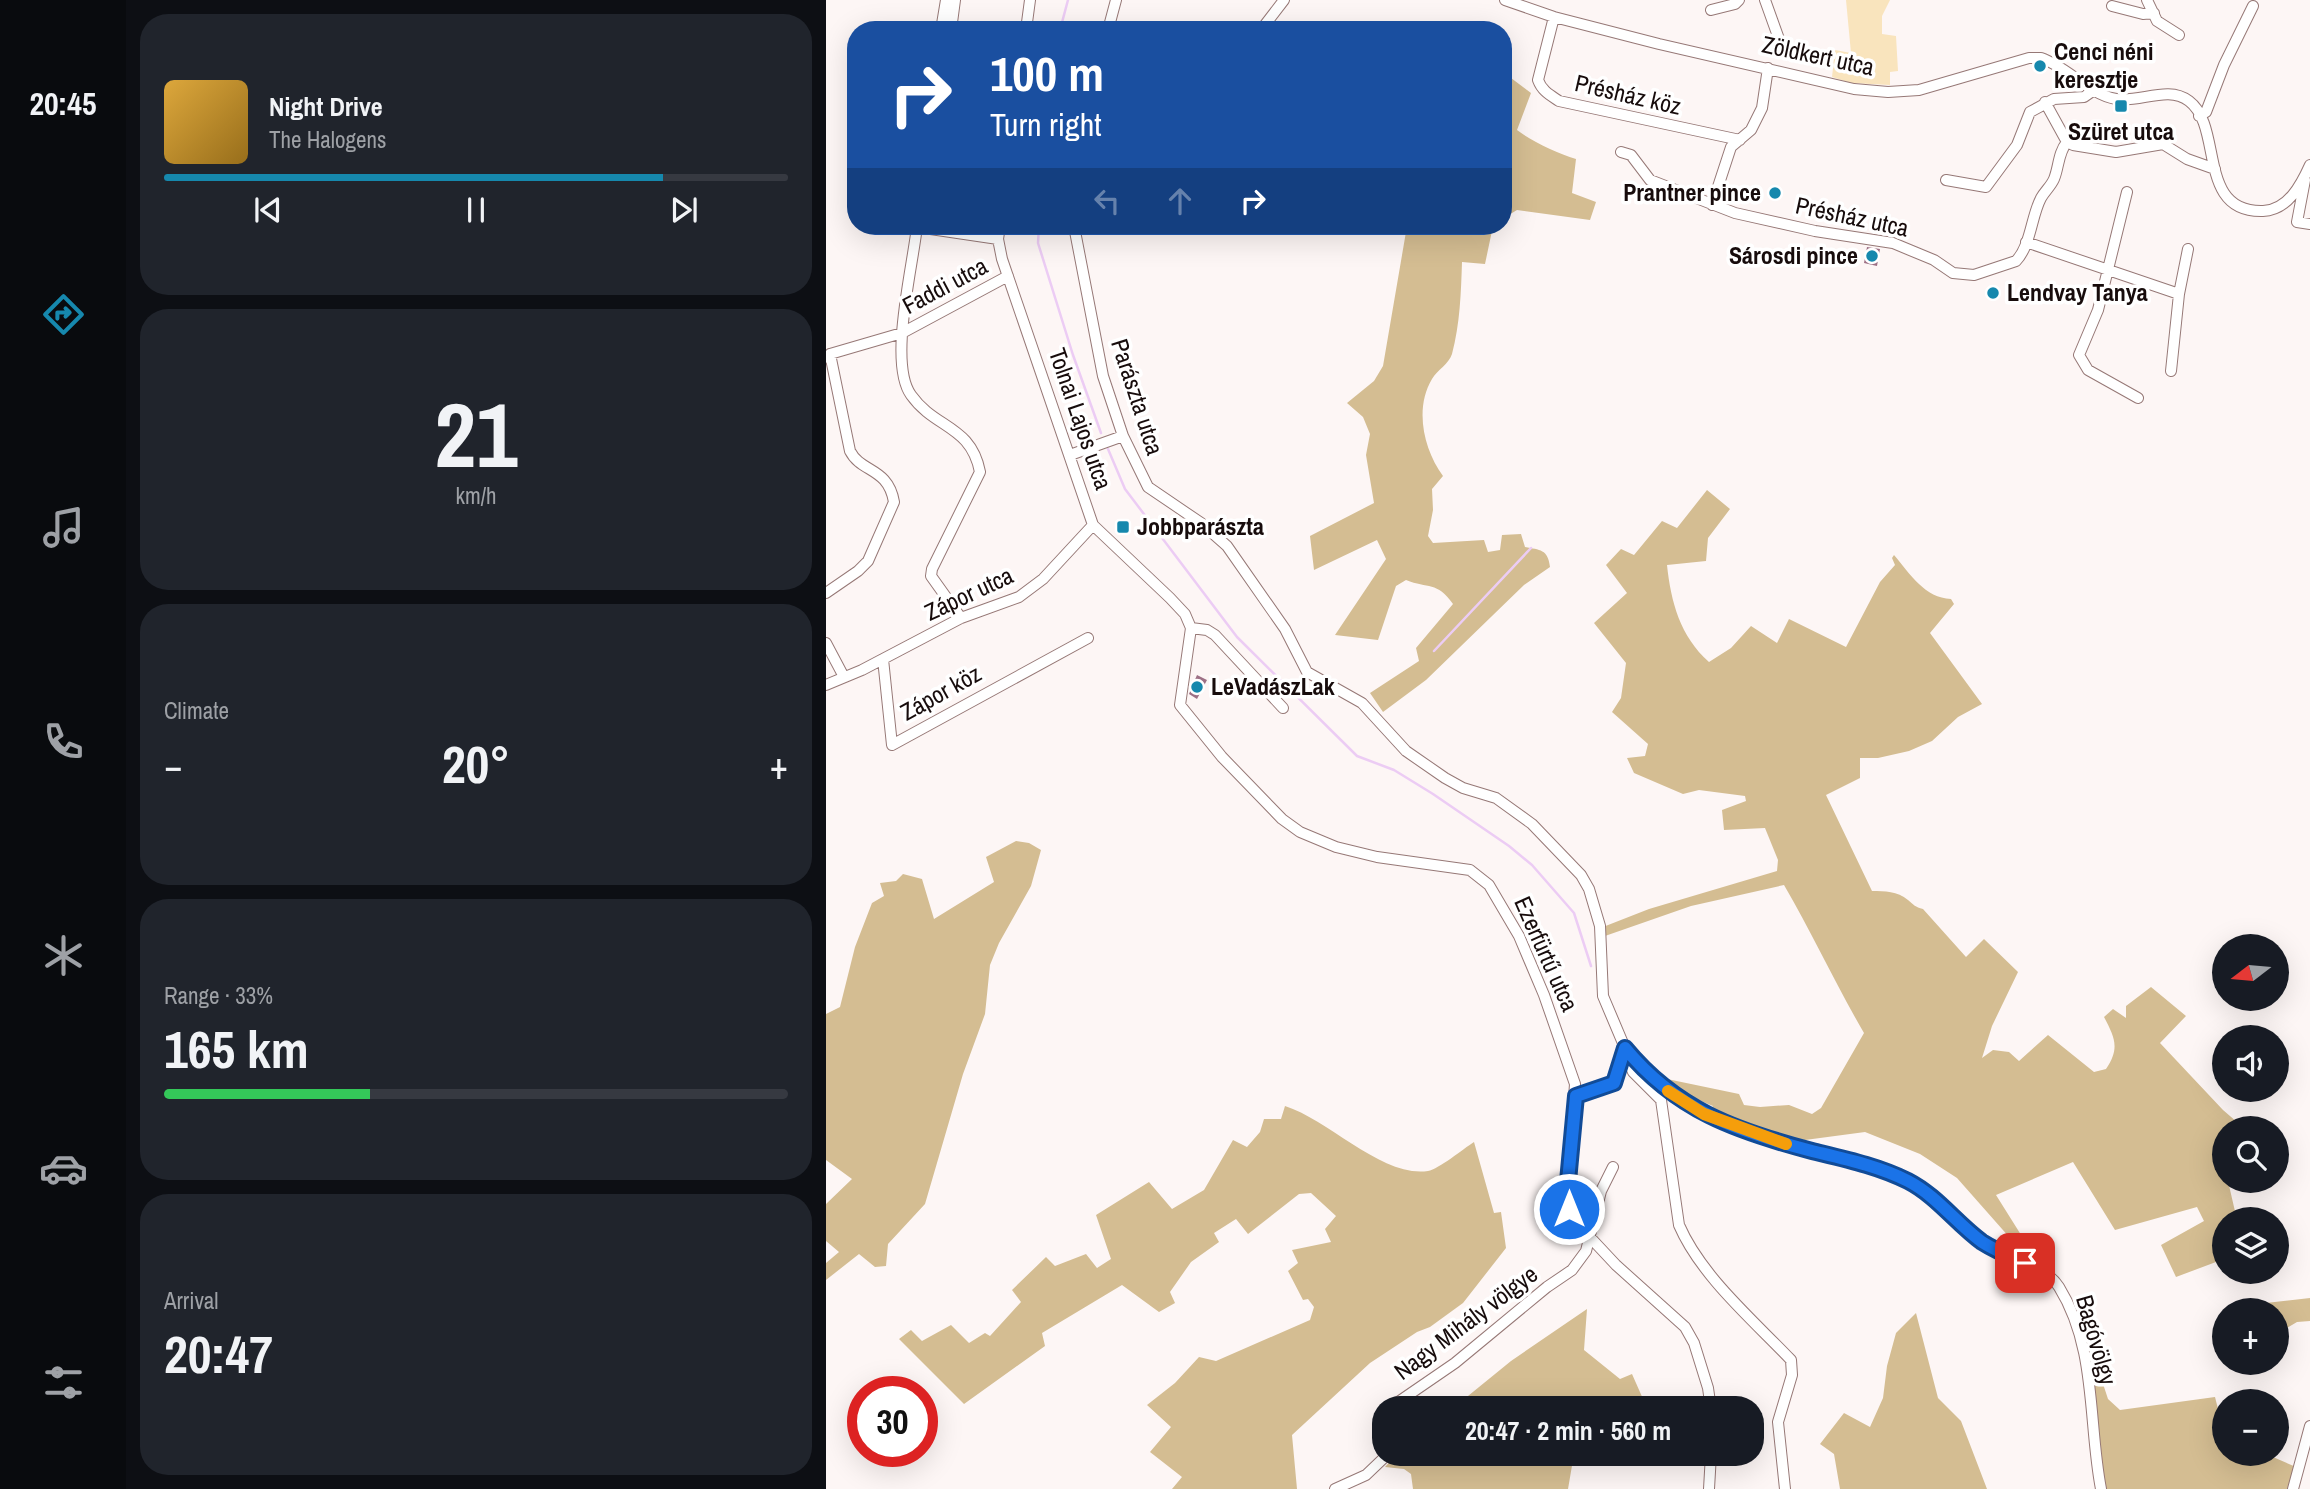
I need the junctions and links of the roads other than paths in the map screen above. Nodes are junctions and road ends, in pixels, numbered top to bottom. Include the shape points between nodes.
1 (946, 0) edge
2 (955, 0) edge
3 (1030, 0) edge
4 (1116, 0) edge
5 (1284, 0) edge
6 (1505, 0) edge
7 (1739, 0) edge
8 (1765, 0) edge
9 (2147, 0) edge
10 (2112, 6) dead end
11 (2253, 6) dead end
12 (1711, 10) dead end
13 (2154, 13) junction
14 (1554, 17) junction
15 (943, 21) edge
16 (952, 21) edge
17 (1027, 21) edge
18 (1110, 21) edge
19 (1268, 21) edge
20 (2179, 35) dead end
21 (1779, 39) dead end
22 (1768, 68) junction
23 (2094, 90) junction
24 (2045, 102) junction
25 (2197, 111) junction
26 (1740, 140) junction
27 (2067, 142) junction
28 (1621, 152) dead end
29 (2215, 169) junction
30 (2308, 169) edge
31 (1946, 180) dead end
32 (2127, 192) dead end
33 (1712, 205) junction
34 (2310, 224) edge
35 (916, 235) edge
36 (973, 235) edge
37 (999, 235) edge
38 (1076, 235) edge
39 (998, 239) junction
40 (2025, 242) junction
41 (2188, 249) dead end
42 (2108, 271) junction
43 (1008, 276) junction
44 (2179, 293) junction
45 (902, 333) junction
46 (828, 357) edge
47 (2171, 371) dead end
48 (2138, 398) dead end
49 (1123, 436) junction
50 (1070, 455) junction
51 (1093, 525) junction
52 (826, 593) edge
53 (961, 618) junction
54 (1191, 628) junction
55 (1088, 638) dead end
56 (826, 643) edge
57 (883, 659) junction
58 (844, 677) junction
59 (826, 685) edge
60 (1283, 708) dead end
61 (1626, 1053) junction
62 (1576, 1096) junction
63 (1613, 1167) dead end
64 (1591, 1237) junction
65 (1407, 1396) edge
66 (1709, 1396) edge
67 (2310, 1426) edge
68 (1375, 1466) edge
69 (1710, 1466) edge
70 (1335, 1489) edge
71 (1709, 1489) edge
72 (1785, 1489) edge
73 (2101, 1489) edge
74 (2293, 1489) edge

1 - 15 street
2 - 16 street
3 - 17 street
4 - 18 street
5 - 19 street
6 - 14 street, Zöldkert utca
7 - 12 street
8 - 21 street
9 - 13 street
10 - 13 street via 2143,15
11 - 25 street via 2206,112
13 - 20 street via 2157,21
14 - 22 street, Zöldkert utca
14 - 26 street, Présház köz via 1538,80 1559,101
22 - 23 street, Zöldkert utca via 1854,89 1888,92 1919,90 2041,58
22 - 26 street via 1762,108
23 - 24 street via 2084,97
23 - 25 street, Zöldkert utca via 2132,100 2169,94 2187,99
24 - 27 street
24 - 31 street via 2030,112 2017,145 1986,187
25 - 29 street
26 - 33 street via 1731,148
27 - 29 street via 2116,152 2163,144
27 - 40 street, Présház utca
28 - 33 street, Présház utca via 1631,156 1650,180
29 - 30 street via 2230,200 2240,208 2258,211 2283,204
30 - 34 street via 2297,222
32 - 42 street
33 - 40 street, Présház utca via 1803,228 1893,243 1953,273 1975,275 2016,261
35 - 45 street
36 - 39 street
37 - 39 street, Tolnai Lajos utca
38 - 49 street, Parászta utca via 1103,376
39 - 43 street, Tolnai Lajos utca
40 - 42 street
41 - 44 street
42 - 44 street
42 - 48 street via 2079,355 2088,370
43 - 45 street, Faddi utca
43 - 50 street, Tolnai Lajos utca
44 - 47 street
45 - 46 street, Faddi utca
45 - 53 street via 904,380 911,395 962,435 978,459 980,472 931,576
46 - 52 street via 850,451 885,480 894,502 868,561
49 - 50 street
49 - 61 street, Parászta utca via 1148,487 1227,546 1285,629 1307,672 1362,703 1406,751 1445,778 1496,798 1532,824 1581,875 1600,926 1603,996
50 - 51 street, Tolnai Lajos utca
51 - 53 street, Zápor utca via 1043,579 1019,597
51 - 54 street, Tolnai Lajos utca via 1170,598
53 - 57 street, Zápor utca
54 - 60 street via 1214,635
54 - 62 street, Ezerfürtű utca via 1180,705 1282,819 1300,832 1363,854 1470,870 1489,884 1519,936 1544,995
55 - 57 street, Zápor köz via 892,745
56 - 58 street
57 - 58 street, Zápor utca
58 - 59 street, Zápor utca
61 - 62 street via 1614,1083
61 - 72 street via 1633,1072 1661,1100 1684,1237 1722,1288 1791,1360 1792,1375 1778,1422
61 - 73 street, Bagóvölgy via 1675,1097 1704,1114 1759,1136 1861,1162 1923,1190 1984,1243 2051,1278 2060,1288 2089,1375
62 - 64 street, Ezerfürtű utca via 1567,1196 1572,1218
63 - 64 street, Nagy Mihály völgye via 1601,1191
64 - 65 street, Nagy Mihály völgye via 1572,1270
64 - 66 street, Ezerfürtű utca via 1690,1334
67 - 74 street
68 - 70 street
69 - 71 street

